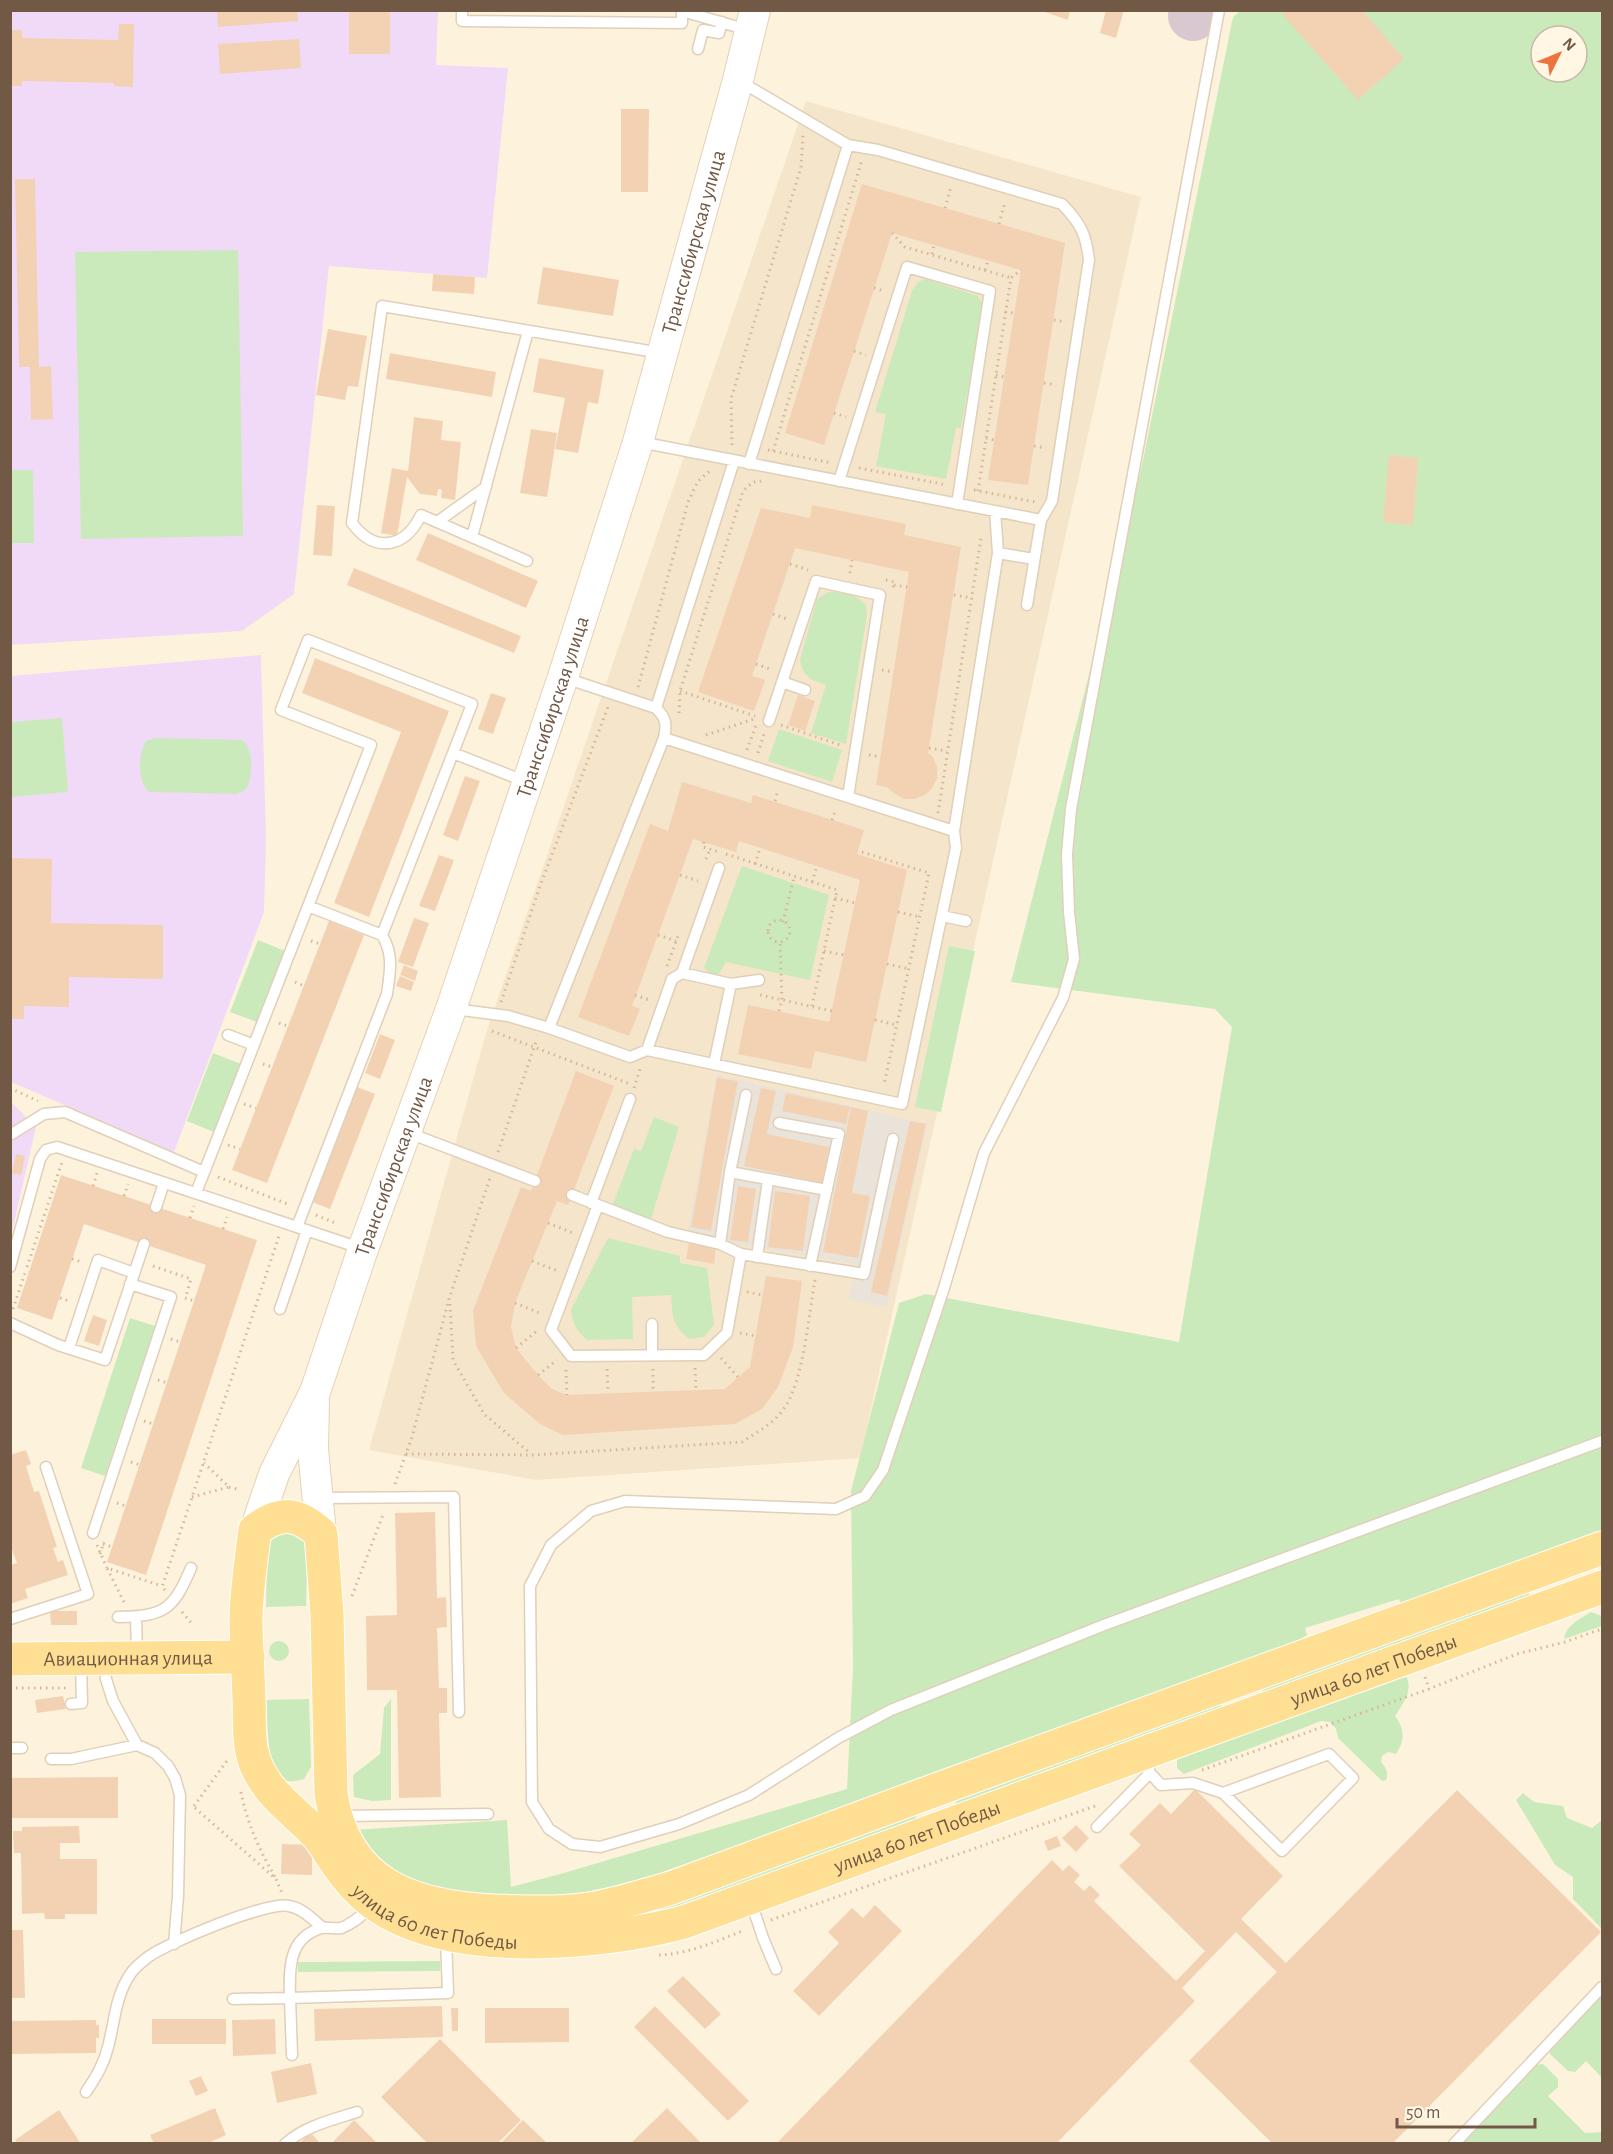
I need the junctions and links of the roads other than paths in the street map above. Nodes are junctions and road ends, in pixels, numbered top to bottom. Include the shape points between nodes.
1 (462, 10) edge
2 (1219, 10) edge
3 (682, 11) edge
4 (742, 21) edge
5 (698, 49) dead end
6 (738, 80) junction
7 (848, 145) junction
8 (528, 331) junction
9 (663, 354) junction
10 (638, 442) junction
11 (729, 460) junction
12 (749, 464) junction
13 (839, 481) junction
14 (486, 487) junction
15 (957, 504) junction
16 (995, 511) junction
17 (1041, 520) junction
18 (436, 522) junction
19 (472, 537) junction
20 (998, 553) junction
21 (1034, 559) junction
22 (527, 561) dead end
23 (1027, 605) dead end
24 (563, 677) junction
25 (782, 682) junction
26 (805, 690) dead end
27 (656, 708) junction
28 (764, 719) road end
29 (664, 738) junction
30 (453, 753) junction
31 (527, 782) junction
32 (848, 797) junction
33 (954, 831) junction
34 (719, 868) dead end
35 (308, 906) junction
36 (942, 916) junction
37 (966, 921) dead end
38 (382, 935) junction
39 (682, 973) junction
40 (759, 980) dead end
41 (731, 984) junction
42 (451, 1009) junction
43 (545, 1027) junction
44 (228, 1035) dead end
45 (254, 1045) junction
46 (646, 1050) junction
47 (714, 1064) junction
48 (746, 1095) dead end
49 (630, 1099) road end
50 (779, 1123) dead end
51 (406, 1132) junction
52 (10, 1135) edge
53 (893, 1139) dead end
54 (204, 1172) junction
55 (730, 1172) junction
56 (768, 1180) junction
57 (535, 1181) dead end
58 (164, 1183) junction
59 (827, 1190) junction
60 (196, 1193) junction
61 (572, 1195) dead end
62 (595, 1204) junction
63 (156, 1207) dead end
64 (302, 1229) junction
65 (144, 1244) dead end
66 (720, 1244) junction
67 (363, 1249) junction
68 (741, 1254) junction
69 (757, 1257) junction
70 (10, 1267) edge
71 (813, 1270) junction
72 (134, 1273) junction
73 (130, 1284) junction
74 (280, 1309) dead end
75 (10, 1323) edge
76 (652, 1324) dead end
77 (69, 1348) junction
78 (652, 1360) junction
79 (315, 1392) junction
80 (1602, 1442) edge
81 (46, 1467) dead end
82 (317, 1498) junction
83 (255, 1530) junction
84 (93, 1533) road end
85 (321, 1534) junction
86 (1602, 1548) edge
87 (191, 1568) dead end
88 (1546, 1569) junction
89 (1602, 1587) edge
90 (1559, 1603) junction
91 (118, 1617) dead end
92 (134, 1617) junction
93 (10, 1619) edge
94 (137, 1657) junction
95 (248, 1657) junction
96 (10, 1659) edge
97 (89, 1668) junction
98 (71, 1704) dead end
99 (459, 1712) dead end
100 (137, 1745) junction
101 (10, 1748) edge
102 (22, 1748) dead end
103 (51, 1759) dead end
104 (330, 1763) junction
105 (1147, 1763) junction
106 (252, 1785) junction
107 (933, 1791) junction
108 (1222, 1793) junction
109 (488, 1814) dead end
110 (334, 1817) junction
111 (946, 1827) junction
112 (1097, 1827) dead end
113 (750, 1899) junction
114 (374, 1904) junction
115 (323, 1928) junction
116 (446, 1935) junction
117 (174, 1944) junction
118 (776, 1969) dead end
119 (1602, 1987) edge
120 (290, 1998) junction
121 (232, 2000) dead end
122 (292, 2055) dead end
123 (86, 2092) dead end
124 (357, 2112) dead end
125 (285, 2144) edge
126 (1454, 2144) edge

1 - 3 lane via 462,21 670,23 682,23
2 - 80 lane via 1071,809 1067,854 1074,959 1063,998 984,1154 883,1470 865,1496 836,1509 625,1501 591,1510 551,1545 530,1586 532,1802 549,1829 572,1844 600,1847 679,1824 749,1795 838,1738 891,1710 1104,1625
3 - 4 lane
4 - 5 lane via 719,33 704,30
4 - 6 main road, Транссибирская улица
6 - 7 lane
6 - 9 main road, Транссибирская улица
7 - 12 lane
7 - 17 lane via 878,150 1062,204 1077,219 1086,238 1089,260 1052,501
8 - 9 lane
8 - 14 lane
8 - 18 lane via 382,306 352,523 360,534 389,543 401,541 421,515
9 - 10 main road, Транссибирская улица
10 - 11 lane
10 - 24 main road, Транссибирская улица
11 - 12 lane
11 - 27 lane
12 - 13 lane
13 - 15 lane
13 - 15 lane via 907,267 990,291
14 - 18 lane
14 - 19 lane
15 - 16 lane
16 - 17 lane
16 - 20 lane
17 - 21 lane
18 - 19 lane
19 - 22 lane
20 - 21 lane
20 - 33 lane
21 - 23 lane
24 - 27 lane
24 - 31 main road, Транссибирская улица
25 - 26 lane
25 - 28 lane
25 - 32 lane via 816,581 880,595
27 - 29 lane via 664,717
29 - 32 lane
29 - 43 lane
30 - 31 lane
30 - 35 lane via 472,704 308,640 281,710 371,745
30 - 38 lane
31 - 42 main road, Транссибирская улица
32 - 33 lane
33 - 36 lane via 956,848
34 - 39 lane
35 - 38 lane
35 - 45 lane
36 - 37 lane
36 - 47 lane via 902,1104
38 - 64 lane via 389,947 391,964 387,994 304,1210
39 - 41 lane
39 - 46 lane via 672,979
40 - 41 lane
41 - 47 lane
42 - 43 lane via 508,1016
42 - 51 main road, Транссибирская улица
43 - 46 lane via 630,1057
44 - 45 lane
45 - 54 lane
46 - 47 lane
48 - 55 lane
49 - 62 lane
50 - 59 lane via 839,1134
51 - 57 lane
51 - 67 main road, Транссибирская улица
52 - 54 lane via 45,1114 65,1112
53 - 71 lane via 864,1274
54 - 60 lane
55 - 56 lane
55 - 66 lane
56 - 59 lane
56 - 69 lane
58 - 60 lane
58 - 63 lane
58 - 70 lane via 57,1147 46,1150 34,1174
59 - 71 lane
60 - 64 lane
61 - 62 lane
62 - 66 lane via 668,1232
62 - 78 lane via 551,1330 571,1356
64 - 67 lane
64 - 74 lane
65 - 72 lane
66 - 68 lane
67 - 79 main road, Транссибирская улица
68 - 69 lane
68 - 78 lane via 728,1332 704,1355
69 - 71 lane
72 - 73 lane
72 - 77 lane via 98,1260
73 - 77 lane via 105,1360
73 - 84 lane via 171,1297
75 - 77 lane
76 - 78 lane
79 - 82 main road, улица 60 лет Победы via 313,1449
79 - 83 main road, улица 60 лет Победы via 274,1474
81 - 93 lane via 88,1594
82 - 85 main road, улица 60 лет Победы
82 - 99 lane via 454,1497
83 - 85 main road via 270,1519 289,1516 307,1521
83 - 95 main road, улица 60 лет Победы via 246,1616
85 - 104 main road, улица 60 лет Победы
86 - 88 main road, улица 60 лет Победы
87 - 92 lane via 170,1606
88 - 90 main road
88 - 107 main road, улица 60 лет Победы
89 - 90 main road, улица 60 лет Победы
90 - 105 main road, улица 60 лет Победы
91 - 92 lane
92 - 94 lane
94 - 95 main road, Авиационная улица
94 - 97 main road, Авиационная улица
95 - 106 main road, улица 60 лет Победы
96 - 97 main road, Авиационная улица
97 - 98 lane via 82,1703
97 - 100 lane via 106,1679 113,1701
100 - 103 lane via 71,1759
100 - 117 lane via 168,1766 180,1795
101 - 102 lane
104 - 106 main road via 320,1780 303,1791 283,1792
104 - 110 main road, улица 60 лет Победы
105 - 108 lane via 1161,1785 1192,1783
105 - 111 main road, улица 60 лет Победы
105 - 112 lane
106 - 114 main road, улица 60 лет Победы via 277,1798 320,1838 354,1886
107 - 110 main road, улица 60 лет Победы via 671,1888 594,1908 544,1912 476,1910 408,1897 384,1885 365,1867 340,1833
107 - 111 main road
108 - 108 lane via 1282,1851 1353,1778 1329,1754
109 - 110 lane
111 - 113 main road, улица 60 лет Победы
113 - 116 main road, улица 60 лет Победы via 646,1933 603,1939 541,1942
113 - 118 lane
114 - 115 lane via 355,1921 339,1928
114 - 116 main road, улица 60 лет Победы via 419,1928
115 - 117 lane via 287,1905 267,1907
115 - 120 lane via 309,1934 292,1956
116 - 120 lane via 448,1993
117 - 123 lane via 149,1956 121,1990 101,2070
119 - 126 lane
120 - 121 lane
120 - 122 lane
124 - 125 lane via 310,2127

